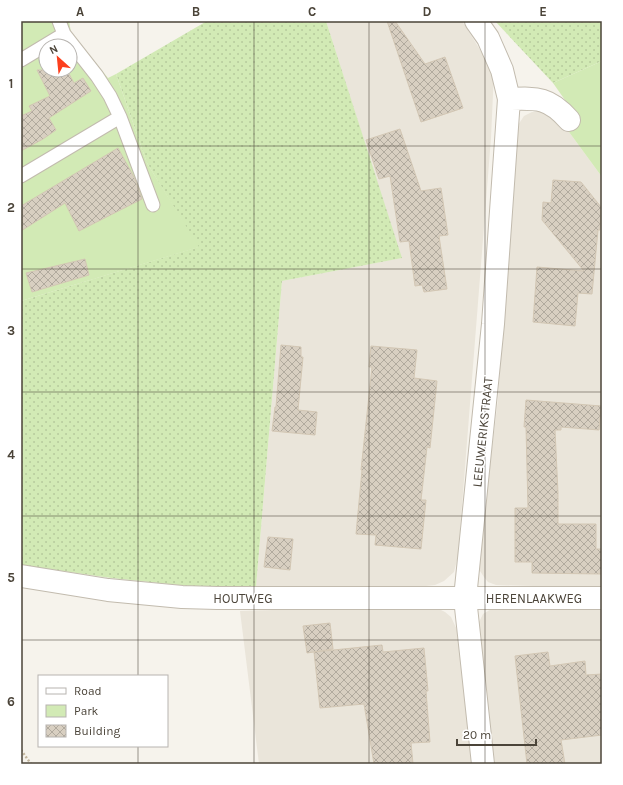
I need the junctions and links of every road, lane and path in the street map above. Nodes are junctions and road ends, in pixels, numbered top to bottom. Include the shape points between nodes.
1 (59, 21) edge
2 (476, 21) edge
3 (64, 34) junction
4 (21, 60) edge
5 (509, 98) junction
6 (120, 117) junction
7 (569, 120) dead end
8 (21, 176) edge
9 (153, 205) dead end
10 (21, 576) edge
11 (465, 598) junction
12 (602, 598) edge
13 (21, 750) edge
14 (31, 764) edge
15 (483, 764) edge

1 - 3 lane
2 - 5 street, LEEUWERIKSTRAAT via 488,38 502,70
3 - 4 lane
3 - 6 lane via 97,76
5 - 7 street via 535,98 551,104
5 - 11 street, LEEUWERIKSTRAAT via 493,324
6 - 8 lane
6 - 9 lane
10 - 11 street, HOUTWEG via 108,590 217,598
11 - 12 street, HERENLAAKWEG
11 - 15 street, LEEUWERIKSTRAAT
13 - 14 path

